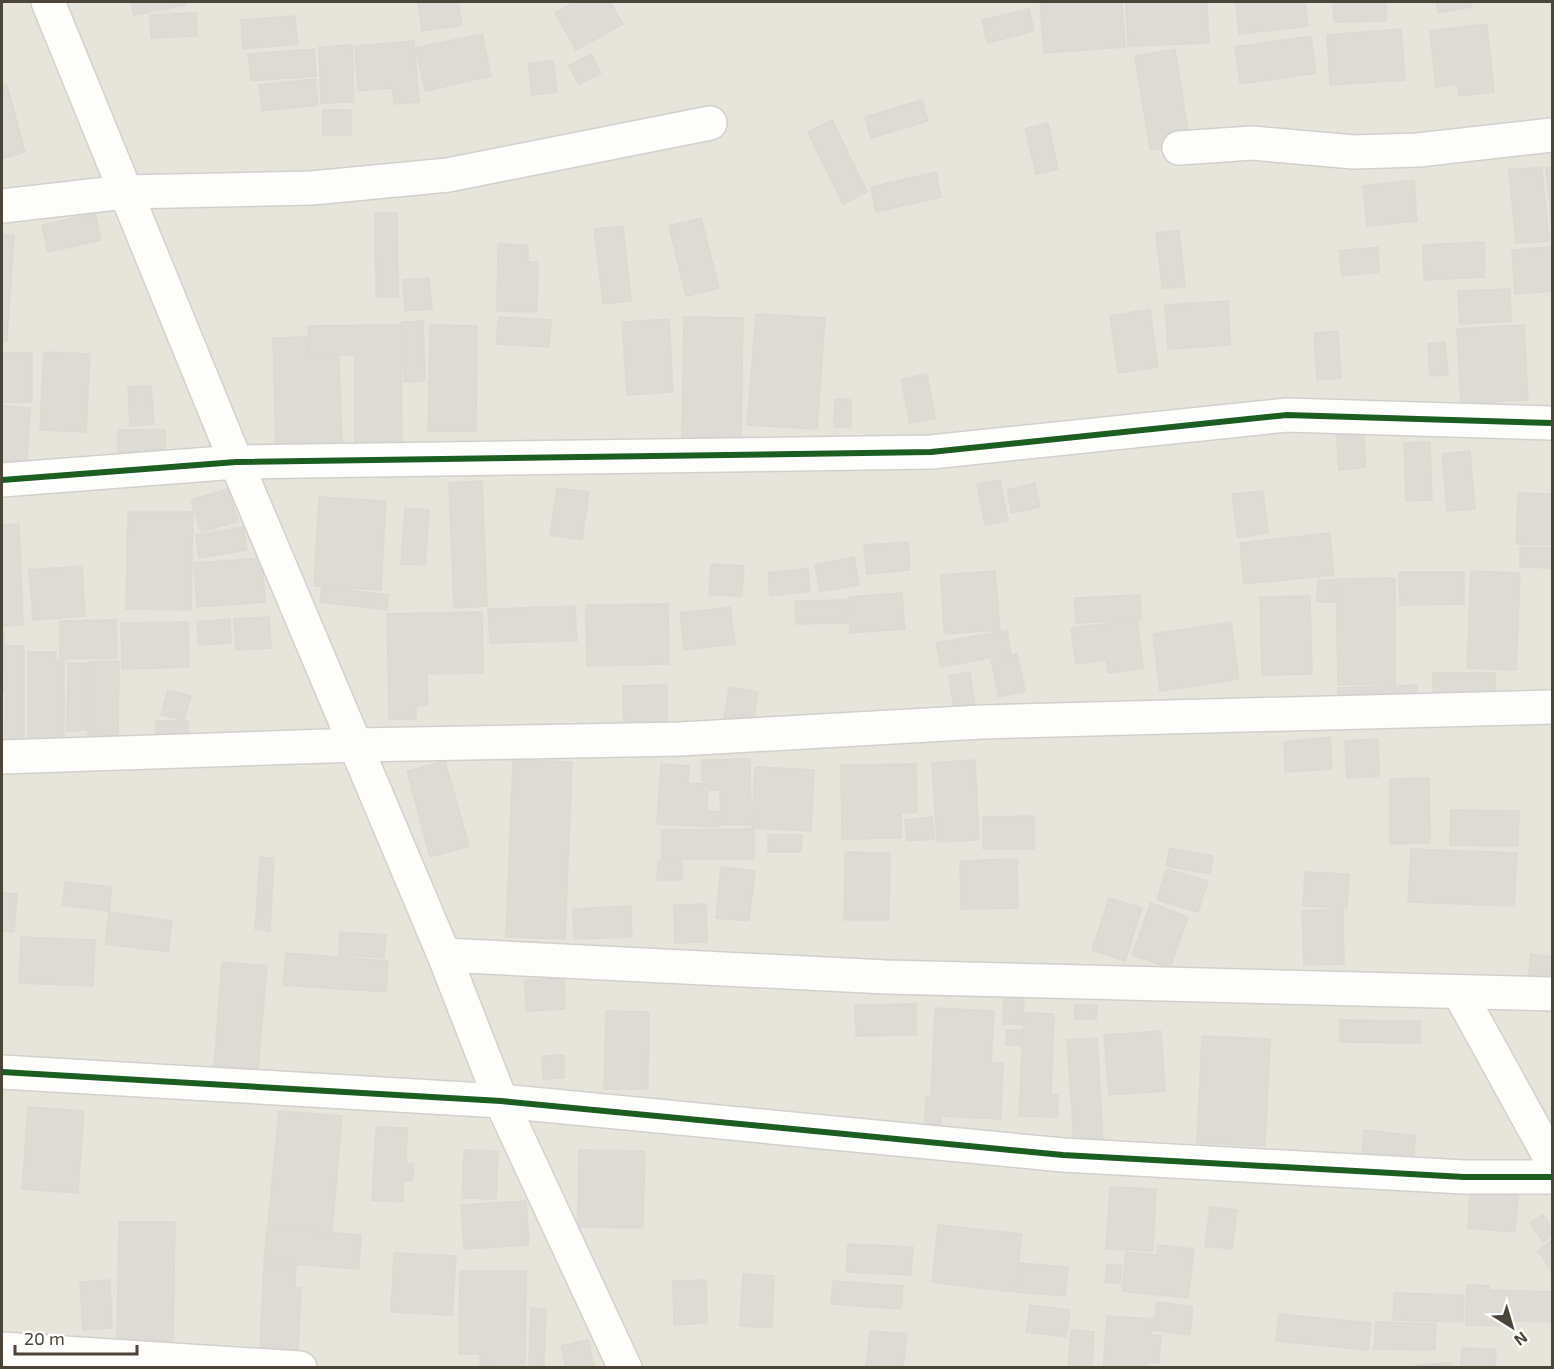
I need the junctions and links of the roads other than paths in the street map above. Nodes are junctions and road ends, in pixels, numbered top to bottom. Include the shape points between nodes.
1 (48, 2) edge
2 (710, 123) dead end
3 (1552, 135) edge
4 (1179, 148) dead end
5 (125, 192) junction
6 (2, 206) edge
7 (1552, 423) edge
8 (236, 462) junction
9 (2, 480) edge
10 (1552, 707) edge
11 (356, 745) junction
12 (2, 757) edge
13 (444, 955) junction
14 (1459, 992) junction
15 (1552, 994) edge
16 (2, 1072) edge
17 (501, 1101) junction
18 (1552, 1161) edge
19 (1552, 1177) edge
20 (4, 1348) edge
21 (300, 1368) edge
22 (625, 1368) edge

1 - 5 street
2 - 5 street via 448,175 312,188
3 - 4 street via 1418,150 1354,152 1252,143
5 - 6 street
5 - 8 street
7 - 8 street via 1287,415 931,452
8 - 9 street
8 - 11 street
10 - 11 street via 981,722 680,739
11 - 12 street
11 - 13 street
13 - 14 street via 885,977
13 - 17 street
14 - 15 street
14 - 18 street
16 - 17 street
17 - 19 street via 1063,1155 1464,1177
17 - 22 street
20 - 21 street

